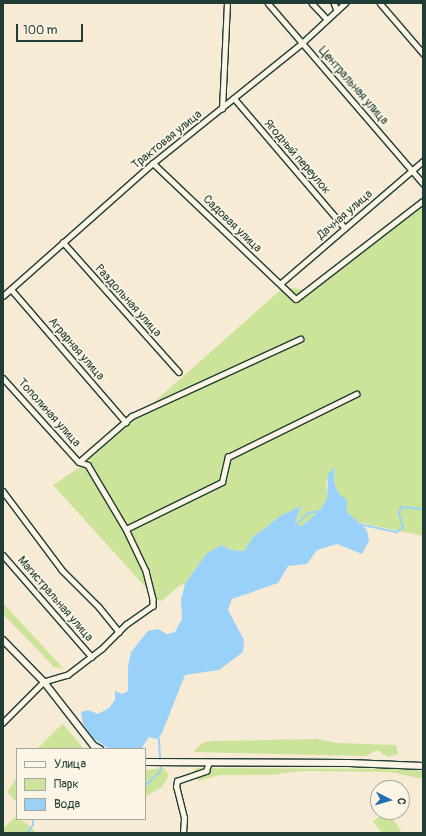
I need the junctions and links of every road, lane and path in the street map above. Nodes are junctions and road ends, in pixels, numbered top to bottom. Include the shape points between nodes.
1 (227, 3) edge
2 (268, 3) edge
3 (312, 3) edge
4 (334, 3) edge
5 (345, 3) edge
6 (380, 3) edge
7 (337, 10) junction
8 (327, 19) junction
9 (302, 43) junction
10 (423, 54) edge
11 (234, 98) junction
12 (222, 109) junction
13 (423, 161) edge
14 (154, 163) junction
15 (412, 170) junction
16 (423, 183) edge
17 (423, 202) edge
18 (345, 228) junction
19 (63, 242) junction
20 (280, 284) junction
21 (11, 289) junction
22 (3, 296) edge
23 (300, 340) dead end
24 (178, 372) dead end
25 (3, 378) edge
26 (356, 394) dead end
27 (126, 422) junction
28 (79, 462) junction
29 (3, 491) edge
30 (126, 528) junction
31 (3, 555) edge
32 (119, 632) junction
33 (3, 640) edge
34 (92, 657) junction
35 (44, 682) junction
36 (3, 723) edge
37 (98, 748) edge
38 (146, 762) edge
39 (209, 762) junction
40 (423, 766) edge
41 (183, 833) edge

1 - 12 street
2 - 9 street, Центральная улица
3 - 8 street
4 - 7 street
5 - 7 street, Трактовая улица
6 - 10 street
7 - 8 street, Трактовая улица
8 - 9 street, Трактовая улица
9 - 11 street, Трактовая улица
9 - 15 street, Центральная улица
11 - 12 street, Трактовая улица
11 - 18 street, Ягодный переулок
12 - 14 street, Трактовая улица
13 - 15 street, Дачная улица
14 - 19 street, Трактовая улица
14 - 20 street, Садовая улица
15 - 16 street, Центральная улица
15 - 18 street, Дачная улица
17 - 20 street, Садовая улица via 296,299
18 - 20 street, Дачная улица
19 - 21 street, Трактовая улица
19 - 24 street, Раздольная улица
21 - 22 street, Трактовая улица
21 - 27 street, Аграрная улица
23 - 27 street via 132,416
25 - 28 street, Тополиная улица
26 - 30 street via 228,457 222,482
27 - 28 street
28 - 30 street, Тополиная улица via 88,465
29 - 32 street, Магистральная улица via 62,570 99,606
30 - 32 street, Тополиная улица via 146,571 153,606
31 - 34 street, Магистральная улица
32 - 34 street
33 - 35 main road
34 - 35 street via 68,675
35 - 36 street
35 - 37 main road via 93,745
38 - 39 main road
39 - 40 main road
39 - 41 street via 206,771 177,781 176,787 184,818

